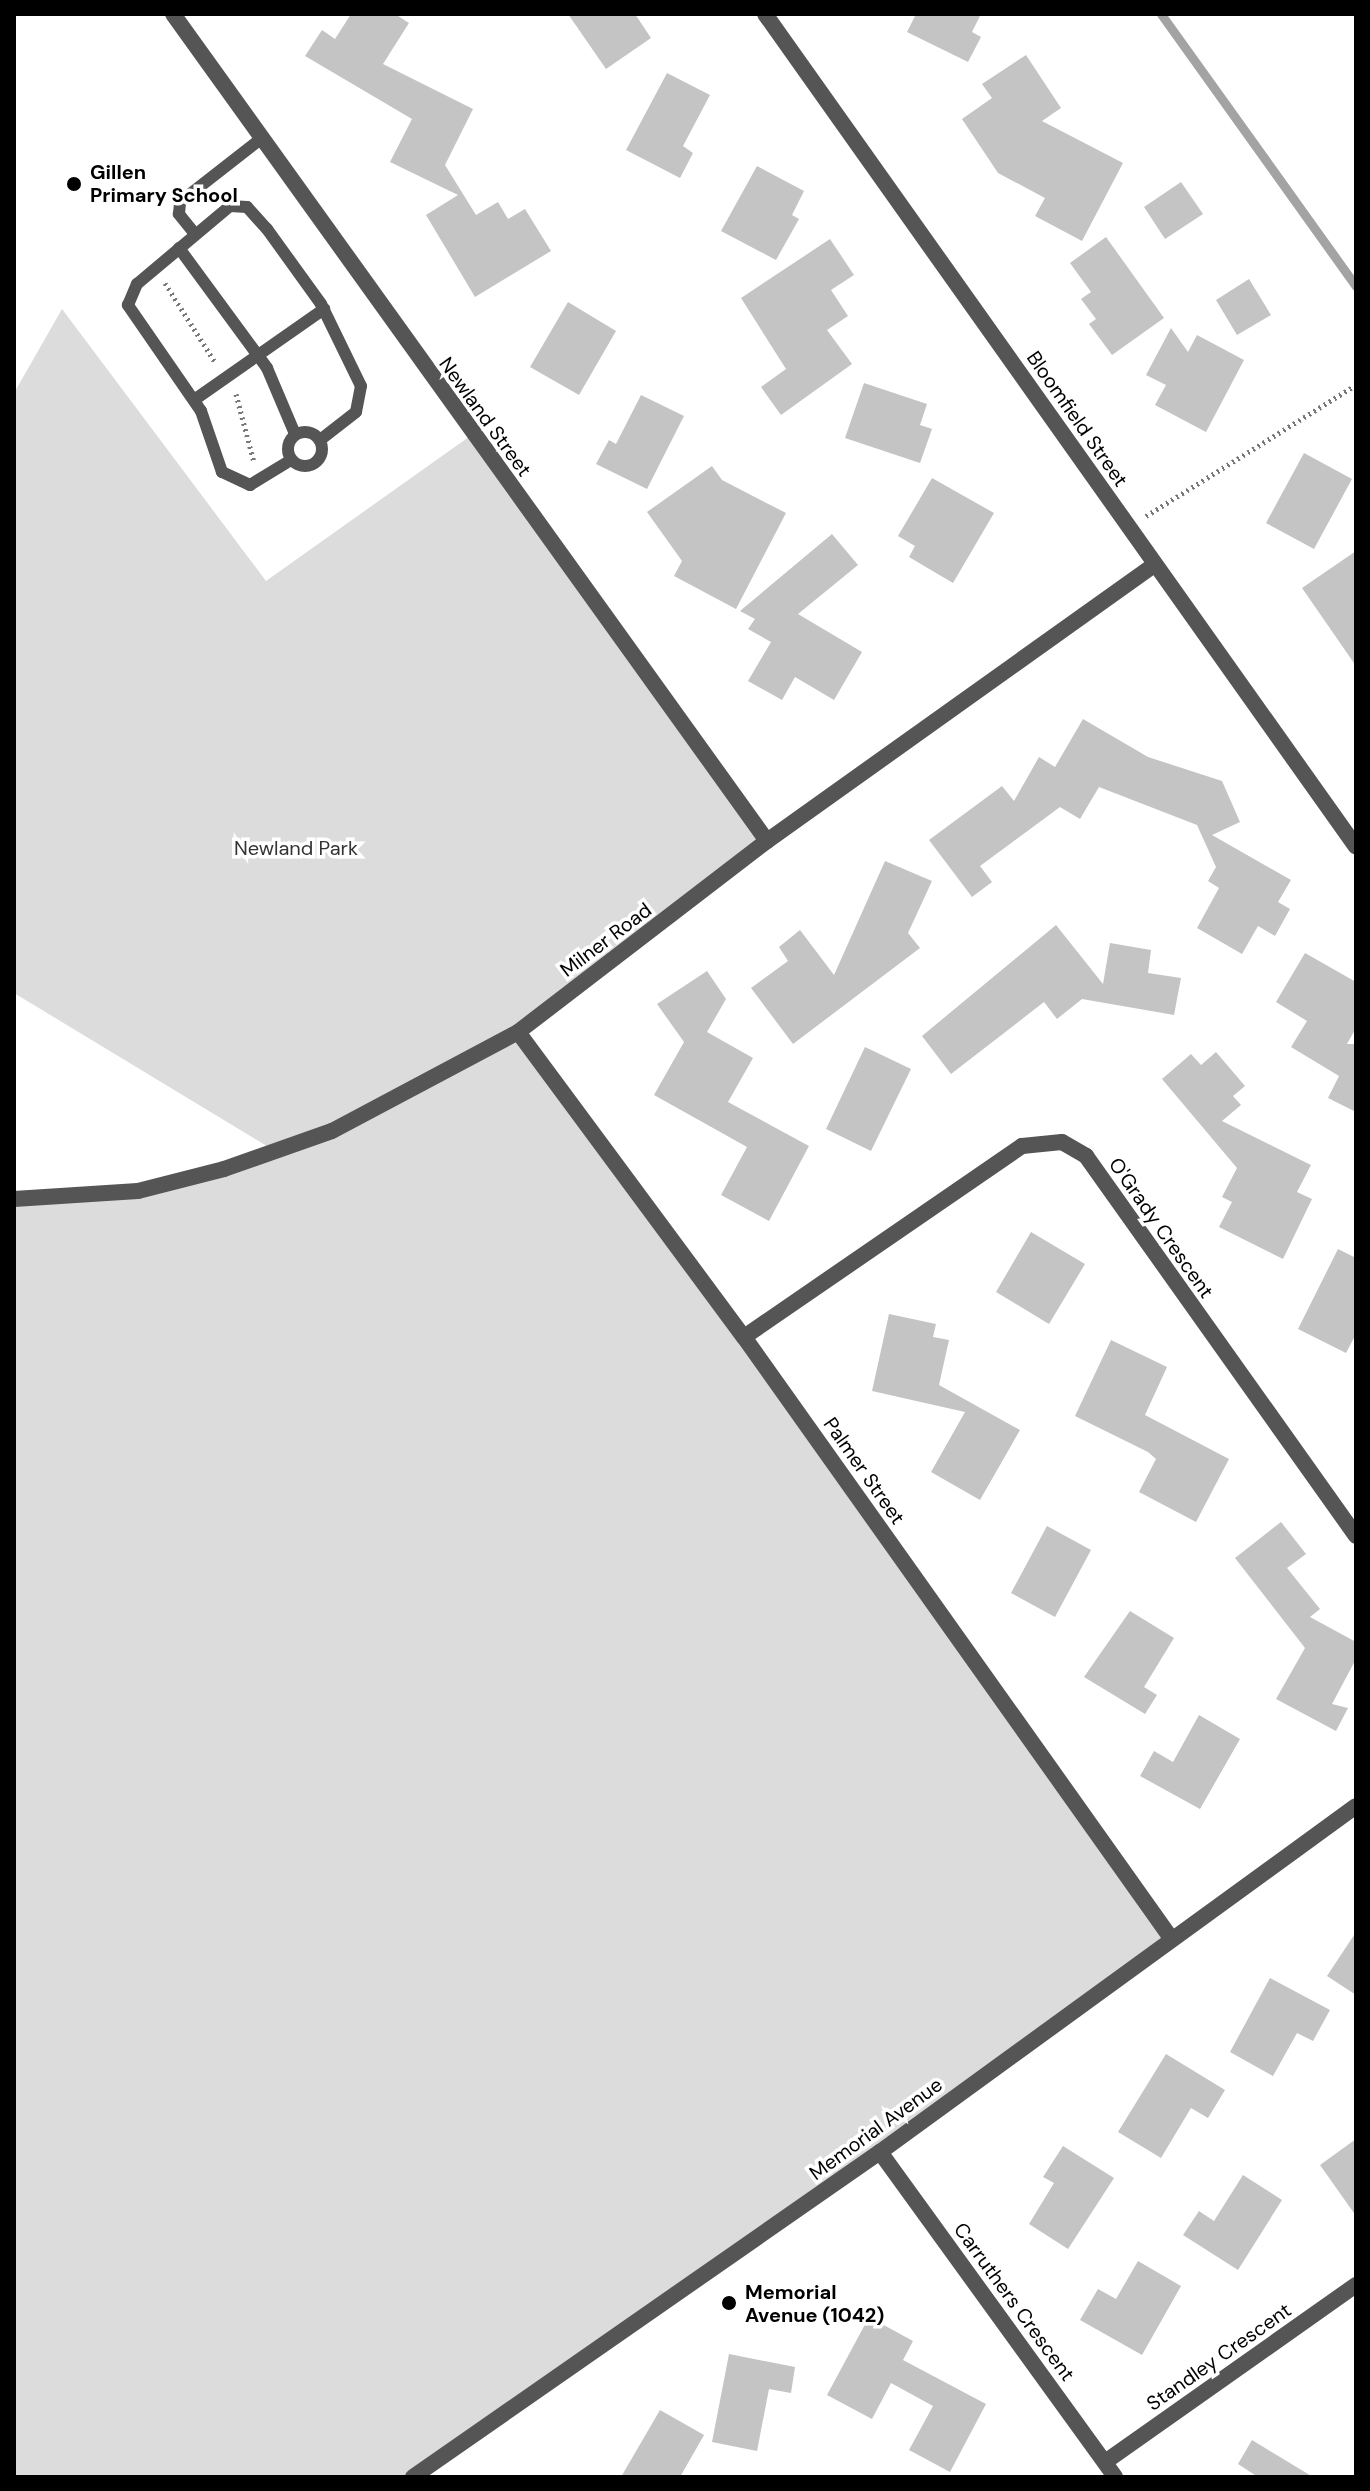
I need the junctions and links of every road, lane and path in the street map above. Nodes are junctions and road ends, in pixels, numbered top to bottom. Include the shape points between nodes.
1 (173, 14) edge
2 (765, 14) edge
3 (262, 138) junction
4 (195, 234) junction
5 (179, 248) junction
6 (324, 309) junction
7 (258, 355) junction
8 (1354, 387) edge
9 (194, 400) junction
10 (295, 434) junction
11 (320, 440) junction
12 (291, 460) junction
13 (1129, 526) junction
14 (1154, 565) junction
15 (767, 841) junction
16 (1356, 847) edge
17 (518, 1032) junction
18 (14, 1199) edge
19 (744, 1337) junction
20 (1356, 1536) edge
21 (1356, 1806) edge
22 (1171, 1938) junction
23 (880, 2152) junction
24 (1356, 2285) edge
25 (1105, 2462) junction
26 (413, 2477) edge
27 (1115, 2477) edge

1 - 3 street, Newland Street
2 - 13 street, Bloomfield Street
3 - 4 lane via 180,202 179,214
3 - 15 street, Newland Street
4 - 5 lane
4 - 6 lane via 230,206 247,207
5 - 7 lane
5 - 9 lane via 133,289 128,305
6 - 7 lane
6 - 11 lane via 363,399
7 - 9 lane
7 - 10 lane
8 - 13 path
9 - 12 lane via 217,466 228,478 250,485
10 - 11 lane via 306,431
10 - 12 lane via 288,443
11 - 12 lane via 314,464
13 - 14 street, Bloomfield Street
14 - 15 street, Milner Road
14 - 16 street, Bloomfield Street
15 - 17 street, Milner Road
17 - 18 street, Milner Road via 332,1131 224,1169 138,1191
17 - 19 street, Palmer Street
19 - 20 street, O'Grady Crescent via 1022,1146 1062,1142 1086,1156
19 - 22 street, Palmer Street
21 - 22 street, Memorial Avenue
22 - 23 street, Memorial Avenue
23 - 25 street, Carruthers Crescent
23 - 26 street, Memorial Avenue
24 - 25 street, Standley Crescent
25 - 27 street, Carruthers Crescent

